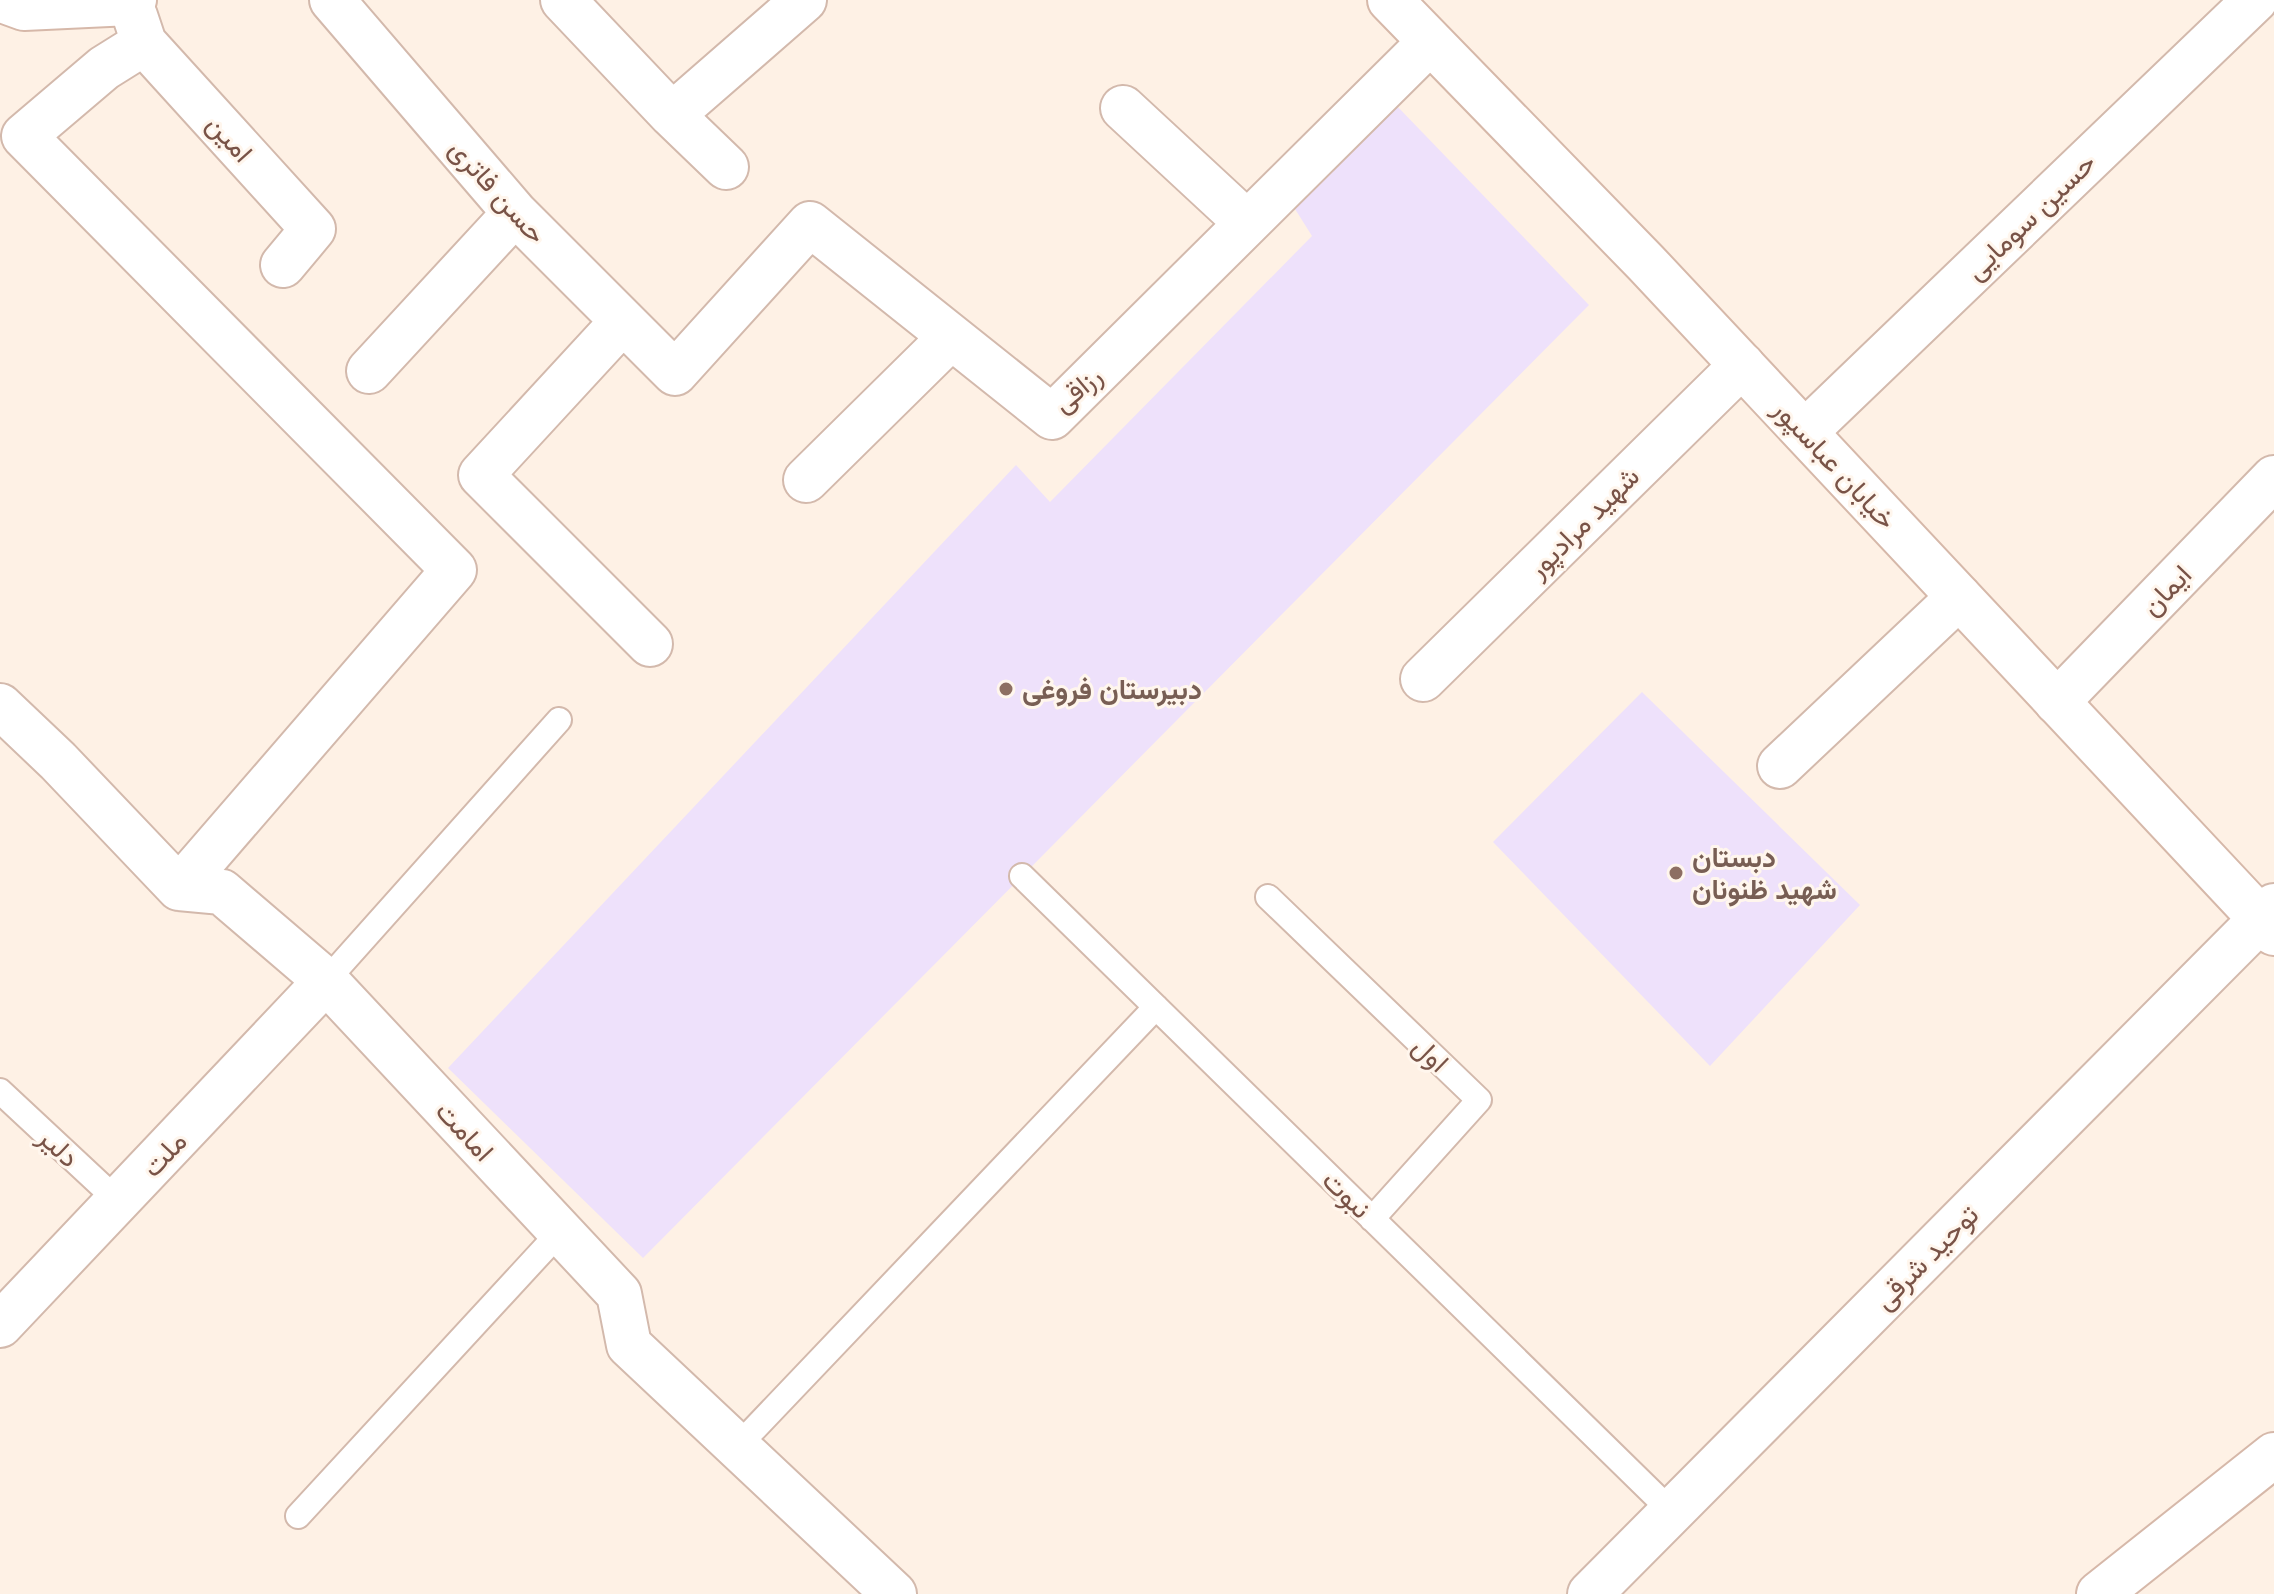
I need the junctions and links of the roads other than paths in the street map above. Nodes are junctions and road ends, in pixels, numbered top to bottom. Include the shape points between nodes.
1 (2, 0) edge
2 (332, 0) edge
3 (563, 0) edge
4 (804, 0) edge
5 (1390, 0) edge
6 (2255, 0) edge
7 (136, 15) edge
8 (1430, 42) junction
9 (1123, 108) dead end
10 (672, 115) junction
11 (726, 167) dead end
12 (515, 213) junction
13 (1247, 223) junction
14 (283, 265) dead end
15 (623, 321) junction
16 (951, 337) junction
17 (1742, 365) junction
18 (369, 371) dead end
19 (675, 373) joint
20 (1805, 432) junction
21 (2274, 478) edge
22 (806, 480) dead end
23 (1959, 597) junction
24 (650, 644) dead end
25 (1423, 679) dead end
26 (2057, 702) junction
27 (0, 706) edge
28 (559, 720) dead end
29 (1780, 766) dead end
30 (1022, 876) dead end
31 (179, 888) junction
32 (1268, 897) dead end
33 (2270, 919) edge
34 (326, 981) junction
35 (1156, 1007) junction
36 (0, 1091) edge
37 (119, 1202) junction
38 (1372, 1219) junction
39 (559, 1233) junction
40 (0, 1325) edge
41 (737, 1447) junction
42 (2274, 1455) edge
43 (1672, 1512) junction
44 (298, 1516) dead end
45 (894, 1594) edge
46 (1590, 1594) edge
47 (2099, 1594) edge

1 - 7 street via 24,8
2 - 12 street, حسن فاتری
3 - 10 street
4 - 10 street
5 - 8 street, خیابان عباسپور
6 - 20 street, حسین سومایی
7 - 14 street, امین via 313,229
7 - 31 street via 104,68 24,136 454,570
8 - 13 street, رزاقی
8 - 17 street, خیابان عباسپور
9 - 13 street
10 - 11 street
12 - 15 street, حسن فاتری
12 - 18 street
13 - 16 street, رزاقی via 1052,417
15 - 19 street, حسن فاتری
15 - 24 street via 481,475
16 - 19 street, رزاقی via 810,224
16 - 22 street
17 - 20 street, خیابان عباسپور
17 - 25 street, شهید مرادپور
20 - 23 street, خیابان عباسپور
21 - 26 street, ایمان
23 - 26 street, خیابان عباسپور
23 - 29 street
26 - 33 street, خیابان عباسپور
27 - 31 street
28 - 34 lane
30 - 35 lane, نبوت
31 - 34 street, امامت via 222,892
32 - 38 lane, اول via 1479,1100
33 - 43 street, توحید شرقی
34 - 37 street, ملت
34 - 39 street, امامت
35 - 38 lane, نبوت
35 - 41 lane
36 - 37 lane, دلیر
37 - 40 street, ملت
38 - 43 lane, نبوت
39 - 41 street, امامت via 619,1294 629,1345
39 - 44 lane
41 - 45 street, امامت
42 - 47 street
43 - 46 street, توحید شرقی

